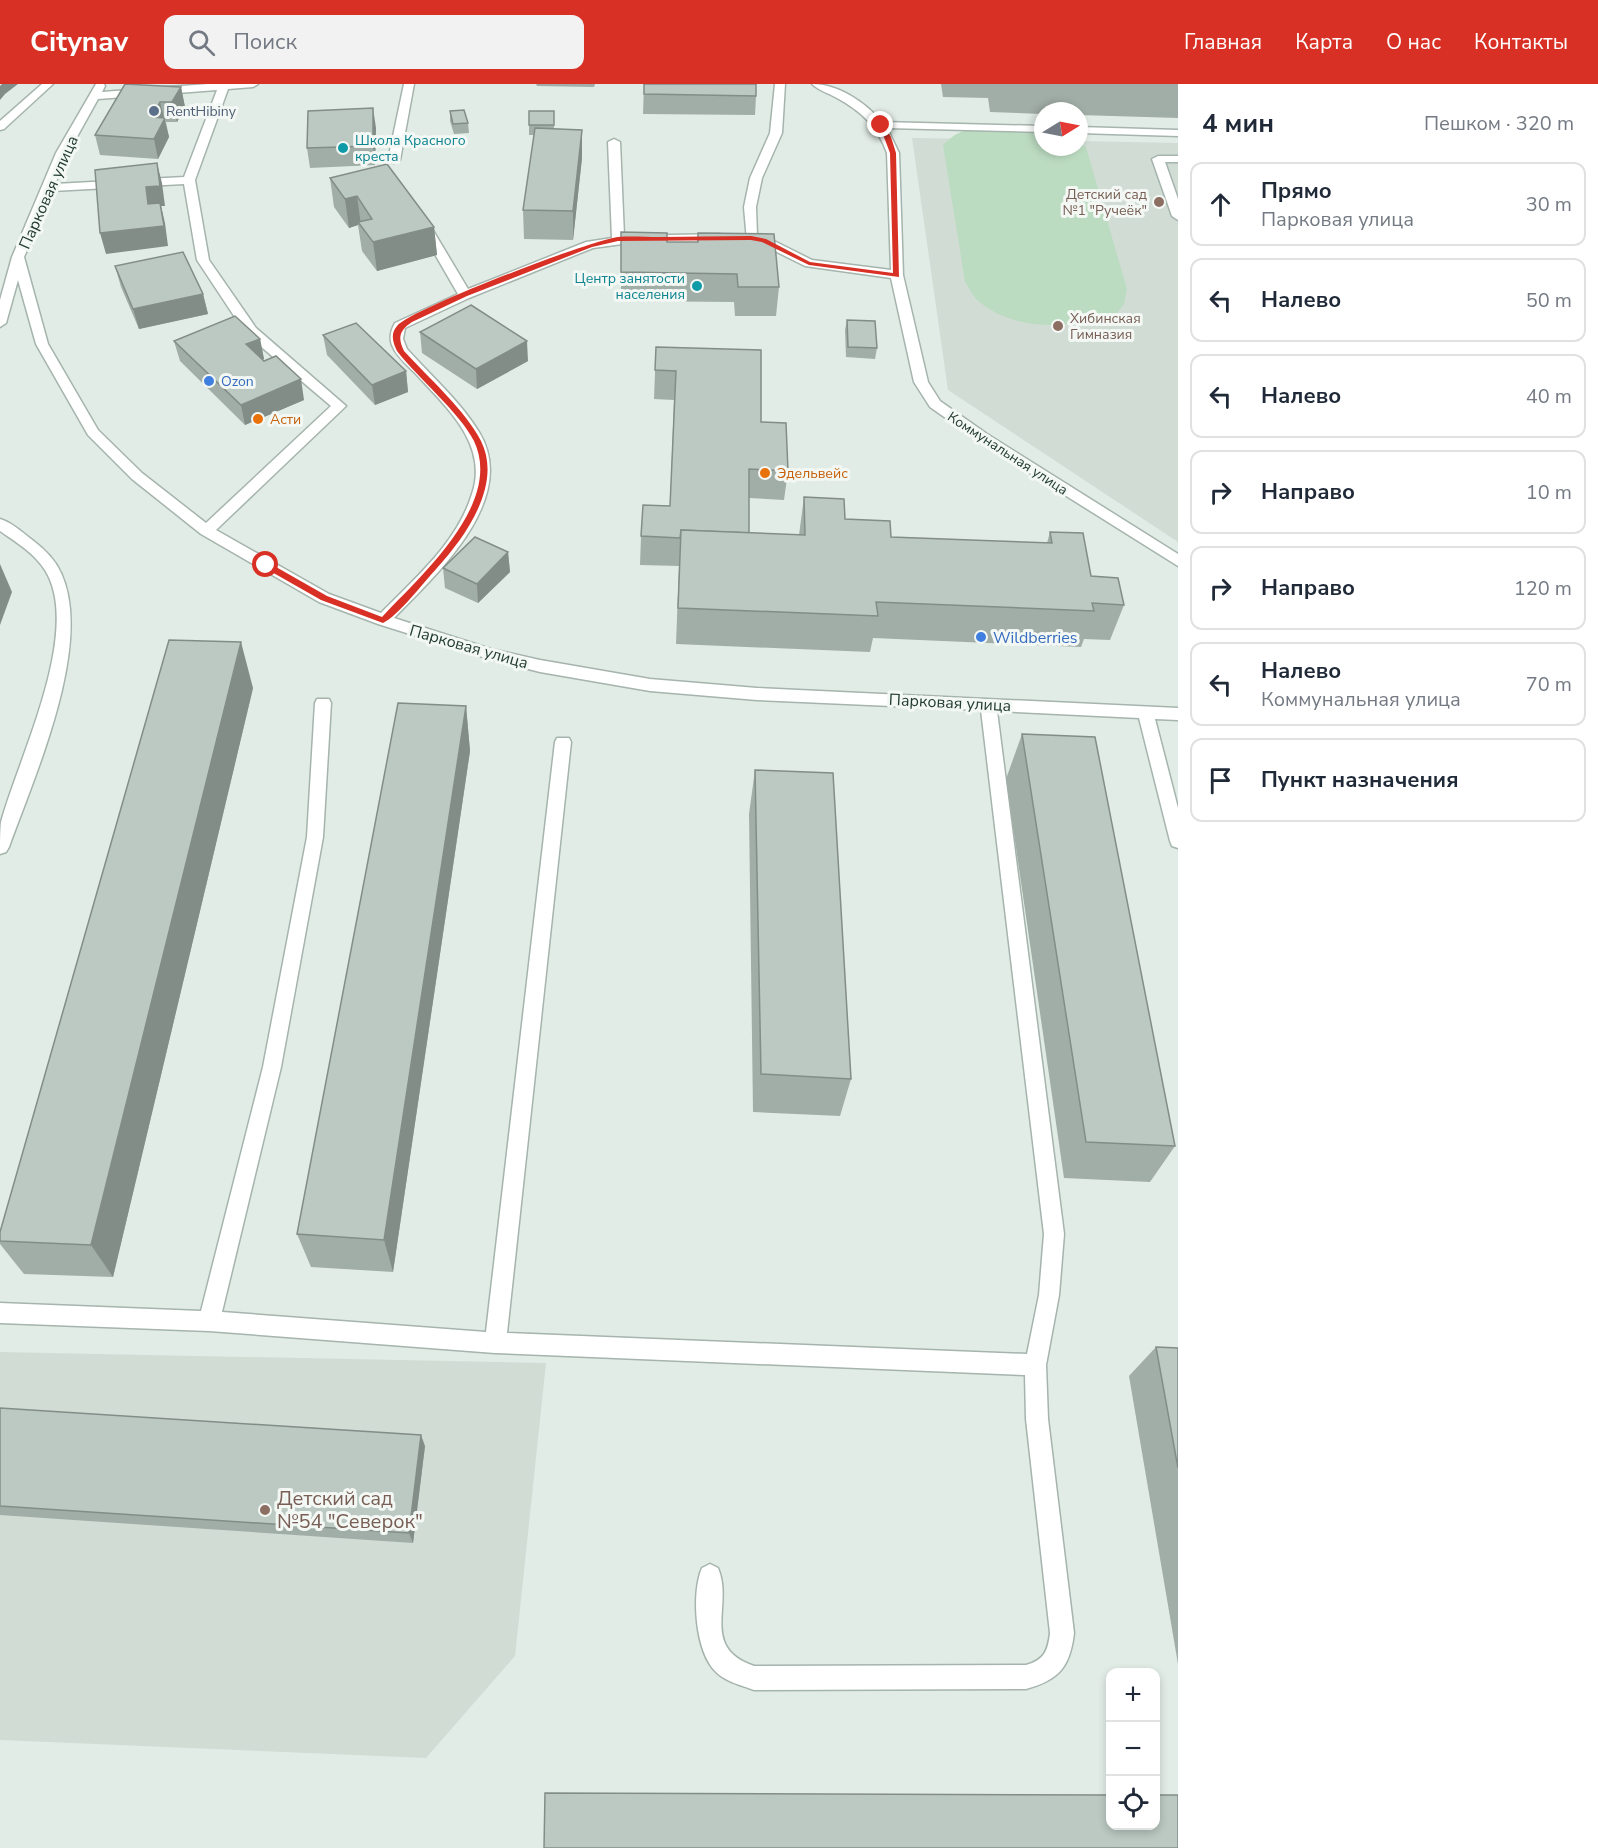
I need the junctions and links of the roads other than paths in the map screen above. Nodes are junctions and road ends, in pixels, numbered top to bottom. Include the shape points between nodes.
1 (48, 84) edge
2 (101, 84) edge
3 (253, 84) edge
4 (409, 84) edge
5 (780, 84) edge
6 (817, 84) edge
7 (224, 86) junction
8 (94, 96) junction
9 (881, 125) junction
10 (0, 127) edge
11 (1034, 129) edge
12 (1088, 130) edge
13 (1178, 133) edge
14 (614, 142) dead end
15 (1178, 159) edge
16 (394, 160) dead end
17 (189, 180) junction
18 (48, 188) junction
19 (415, 209) edge
20 (1178, 216) edge
21 (740, 238) junction
22 (618, 239) junction
23 (18, 257) junction
24 (897, 275) junction
25 (465, 295) junction
26 (0, 323) edge
27 (0, 524) edge
28 (206, 531) junction
29 (1178, 561) edge
30 (383, 621) junction
31 (323, 703) dead end
32 (988, 704) junction
33 (1145, 712) junction
34 (1178, 714) edge
35 (563, 742) dead end
36 (1178, 841) edge
37 (0, 848) edge
38 (0, 1313) edge
39 (209, 1321) junction
40 (495, 1343) junction
41 (1035, 1365) junction
42 (710, 1576) dead end

1 - 10 street
2 - 8 street, Парковая улица
3 - 7 street
4 - 16 street
5 - 21 street via 776,133 756,178
6 - 9 street, Коммунальная улица via 861,107
7 - 8 street
7 - 17 street
8 - 18 street, Парковая улица via 62,153
9 - 11 street
9 - 24 street, Коммунальная улица via 893,153
12 - 13 street
14 - 22 street
15 - 20 street via 1158,159
17 - 18 street
17 - 28 street via 203,260 251,331 339,406
18 - 23 street, Парковая улица
19 - 25 street
21 - 22 street
21 - 24 street via 764,241 809,263
22 - 25 street via 590,245
23 - 26 street
23 - 28 street, Парковая улица via 42,344 93,432 137,476
24 - 29 street, Коммунальная улица via 921,382 935,404
25 - 30 street via 400,326 396,343 478,442 482,480 471,518 457,541
27 - 37 street via 33,547 54,573 65,614 60,660 45,720
28 - 30 street, Парковая улица via 324,598
30 - 32 street, Парковая улица via 489,654 650,685
31 - 39 street via 315,837 272,1067
32 - 33 street, Парковая улица
32 - 41 street via 1054,1234 1049,1295
33 - 34 street, Парковая улица
33 - 36 street
35 - 40 street
38 - 39 street
39 - 40 street
40 - 41 street
41 - 42 street via 1037,1419 1062,1633 1061,1650 1042,1673 1026,1677 766,1678 737,1674 711,1646

